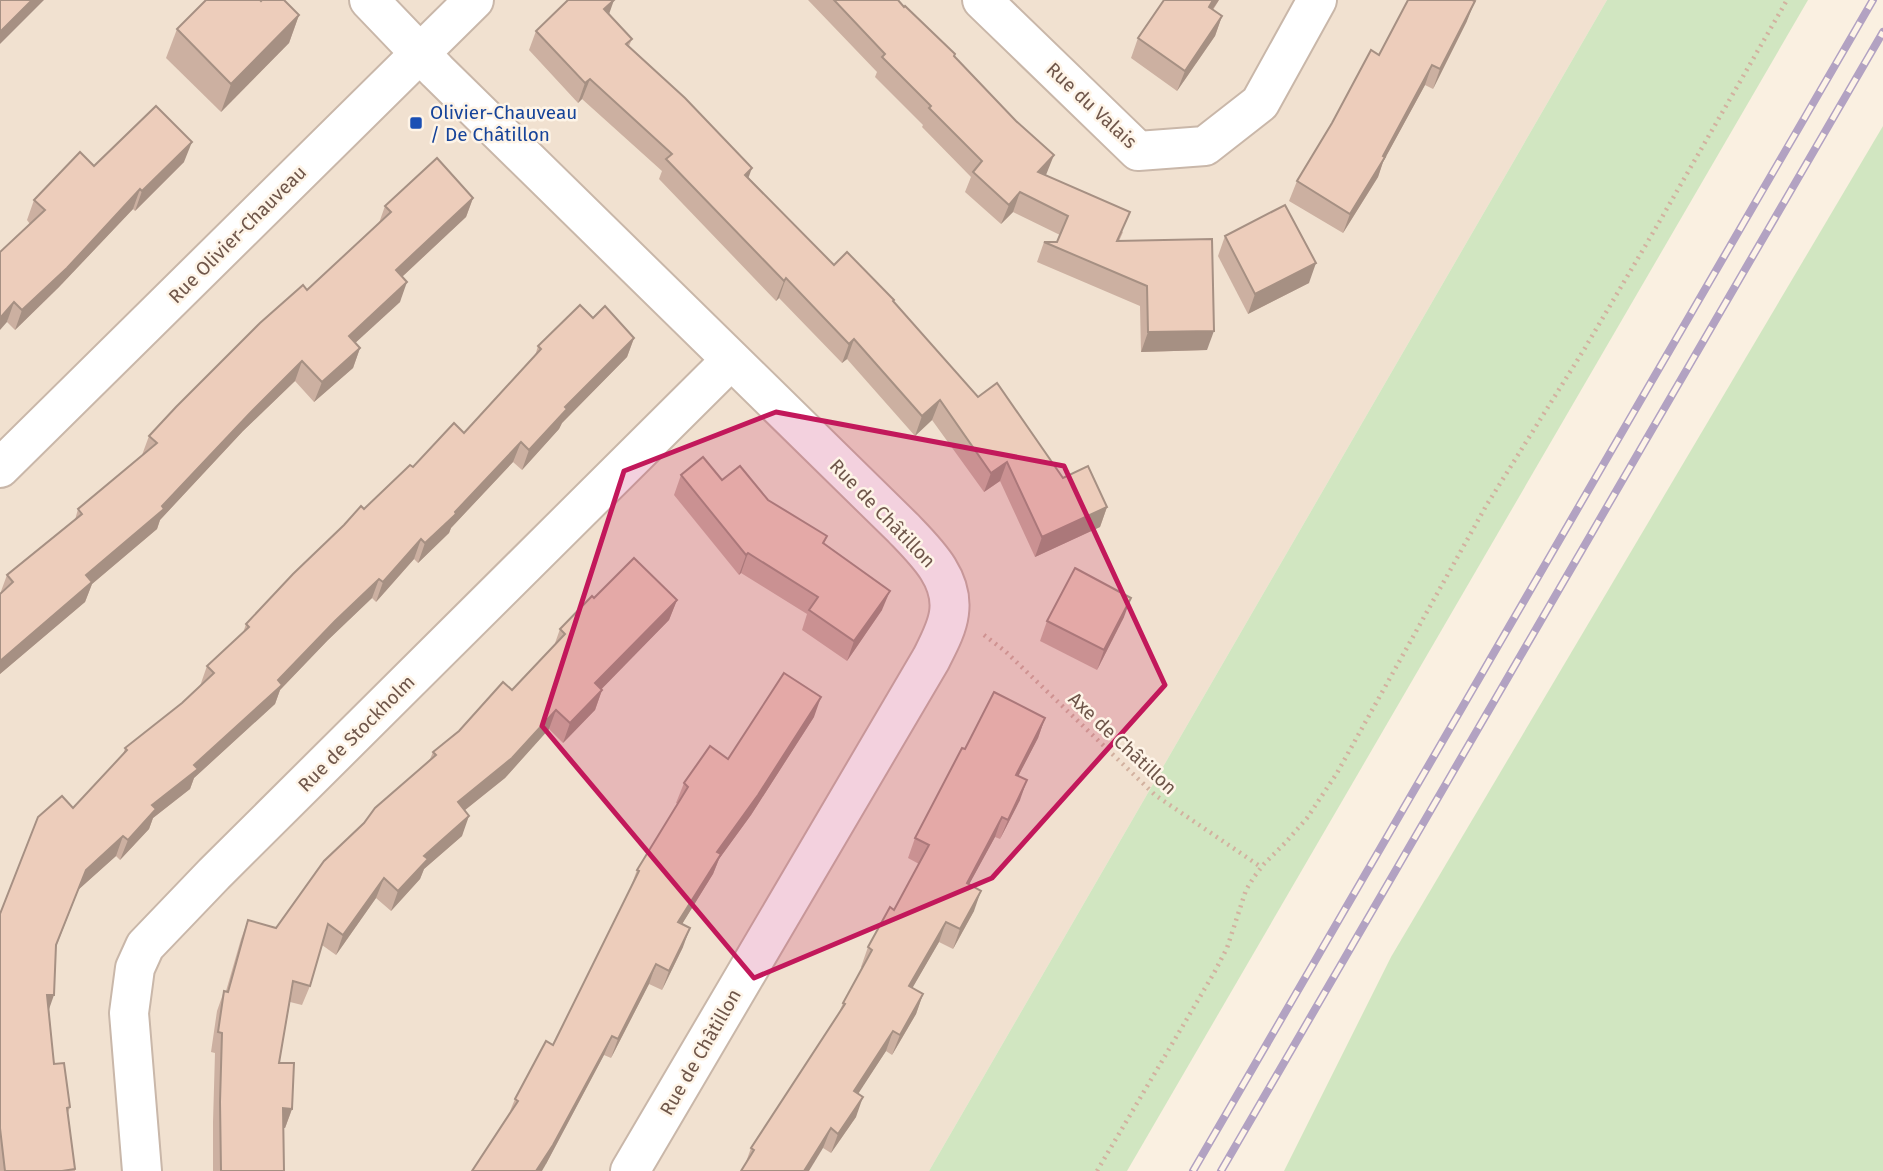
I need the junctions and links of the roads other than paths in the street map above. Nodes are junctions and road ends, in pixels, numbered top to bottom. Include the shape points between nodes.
1 (369, 0) edge
2 (474, 0) edge
3 (982, 0) edge
4 (1317, 0) edge
5 (419, 54) junction
6 (731, 360) junction
7 (0, 468) edge
8 (142, 1171) edge
9 (630, 1171) edge

1 - 5 street, Rue de Châtillon
2 - 5 street, Rue Olivier-Chauveau
3 - 4 street, Rue du Valais via 1138,151 1205,146 1260,103
5 - 6 street, Rue de Châtillon
5 - 7 street, Rue Olivier-Chauveau
6 - 8 street, Rue de Stockholm via 145,946 135,968 129,1013
6 - 9 street, Rue de Châtillon via 929,556 948,590 949,613 931,659

